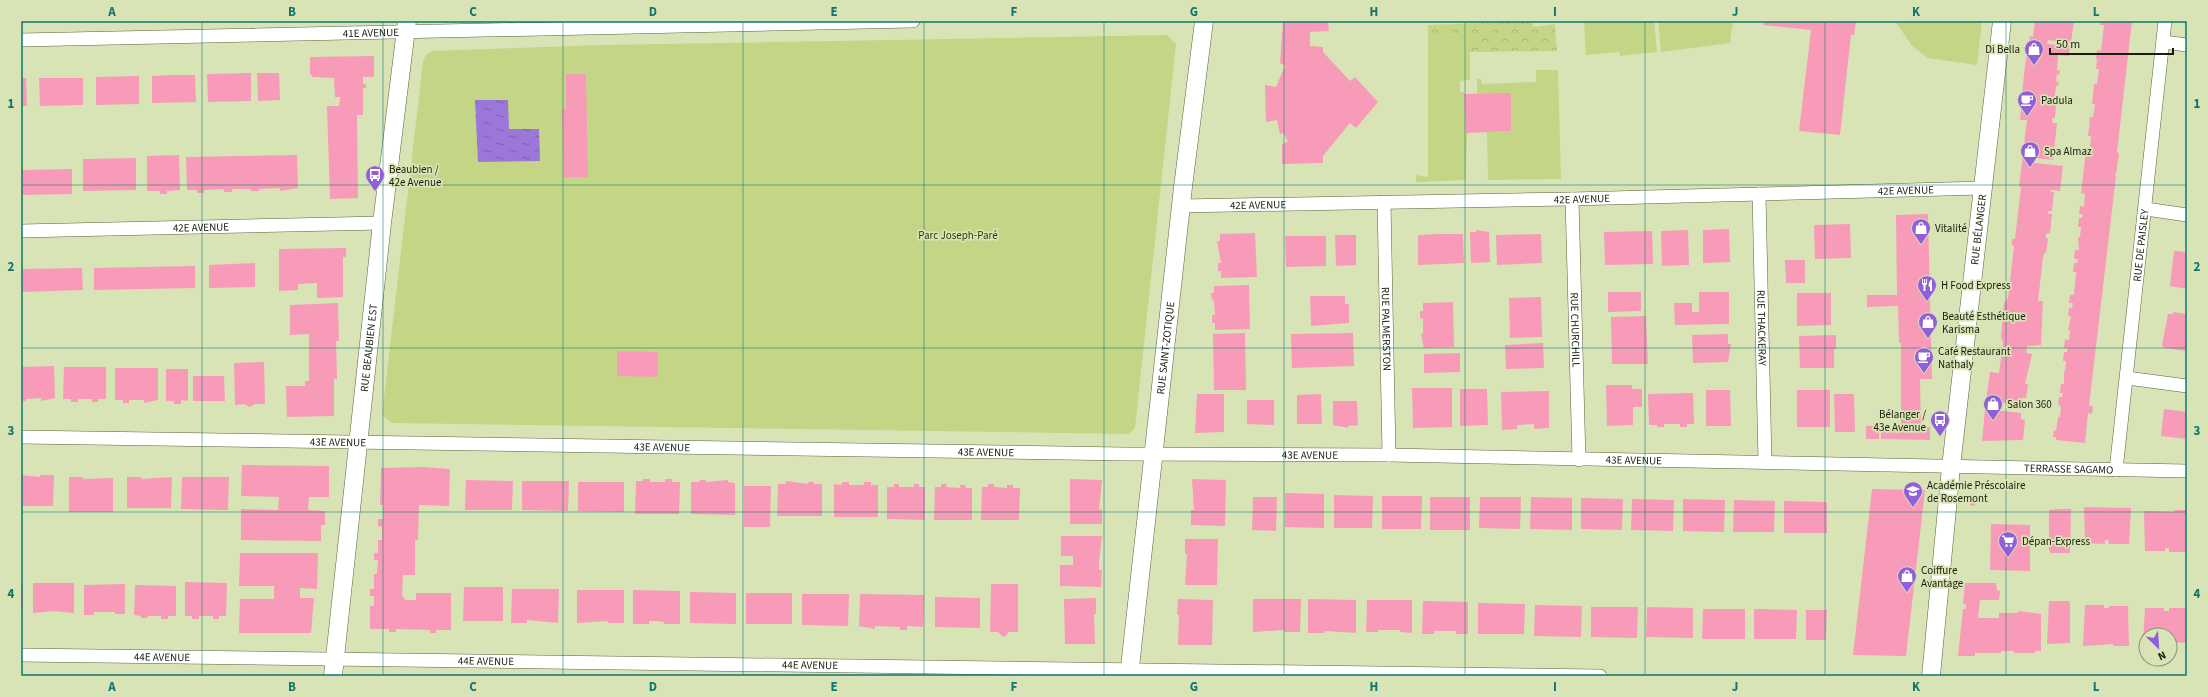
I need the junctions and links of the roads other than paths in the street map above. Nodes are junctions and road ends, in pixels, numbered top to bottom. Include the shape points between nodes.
1 (913, 21) edge
2 (1204, 21) edge
3 (2002, 21) edge
4 (2165, 21) edge
5 (407, 26) edge
6 (21, 40) edge
7 (2163, 42) junction
8 (2187, 45) edge
9 (1983, 188) junction
10 (1758, 194) junction
11 (1572, 199) junction
12 (1384, 202) junction
13 (1181, 206) junction
14 (2146, 209) junction
15 (2187, 215) edge
16 (382, 223) junction
17 (21, 231) edge
18 (2127, 378) junction
19 (2187, 386) edge
20 (21, 437) edge
21 (359, 444) junction
22 (1154, 454) junction
23 (1390, 455) junction
24 (1579, 460) junction
25 (1765, 462) junction
26 (1951, 467) junction
27 (2116, 470) junction
28 (2187, 471) edge
29 (21, 655) edge
30 (334, 668) edge
31 (1130, 672) edge
32 (1600, 676) edge
33 (1931, 676) edge

1 - 5 street, 41E AVENUE
2 - 13 street, RUE SAINT-ZOTIQUE
3 - 9 street, RUE BÉLANGER
4 - 7 street, RUE DE PAISLEY
5 - 6 street, 41E AVENUE
5 - 16 street, RUE BEAUBIEN EST
7 - 8 street
7 - 14 street, RUE DE PAISLEY
9 - 10 street, 42E AVENUE
9 - 26 street, RUE BÉLANGER
10 - 11 street, 42E AVENUE
10 - 25 street, RUE THACKERAY
11 - 12 street, 42E AVENUE
11 - 24 street, RUE CHURCHILL
12 - 13 street, 42E AVENUE
12 - 23 street, RUE PALMERSTON
13 - 22 street, RUE SAINT-ZOTIQUE
14 - 15 street
14 - 18 street, RUE DE PAISLEY
16 - 17 street, 42E AVENUE
16 - 21 street, RUE BEAUBIEN EST
18 - 19 street
18 - 27 street, RUE DE PAISLEY
20 - 21 street, 43E AVENUE
21 - 22 street, 43E AVENUE
21 - 30 street, RUE BEAUBIEN EST
22 - 23 street, 43E AVENUE
22 - 31 street, RUE SAINT-ZOTIQUE
23 - 24 street, 43E AVENUE
24 - 25 street, 43E AVENUE
25 - 26 street, 43E AVENUE
26 - 27 street, TERRASSE SAGAMO
26 - 33 street, RUE BÉLANGER
27 - 28 street, TERRASSE SAGAMO
29 - 30 street, 44E AVENUE
30 - 31 street, 44E AVENUE
31 - 32 street, 44E AVENUE

